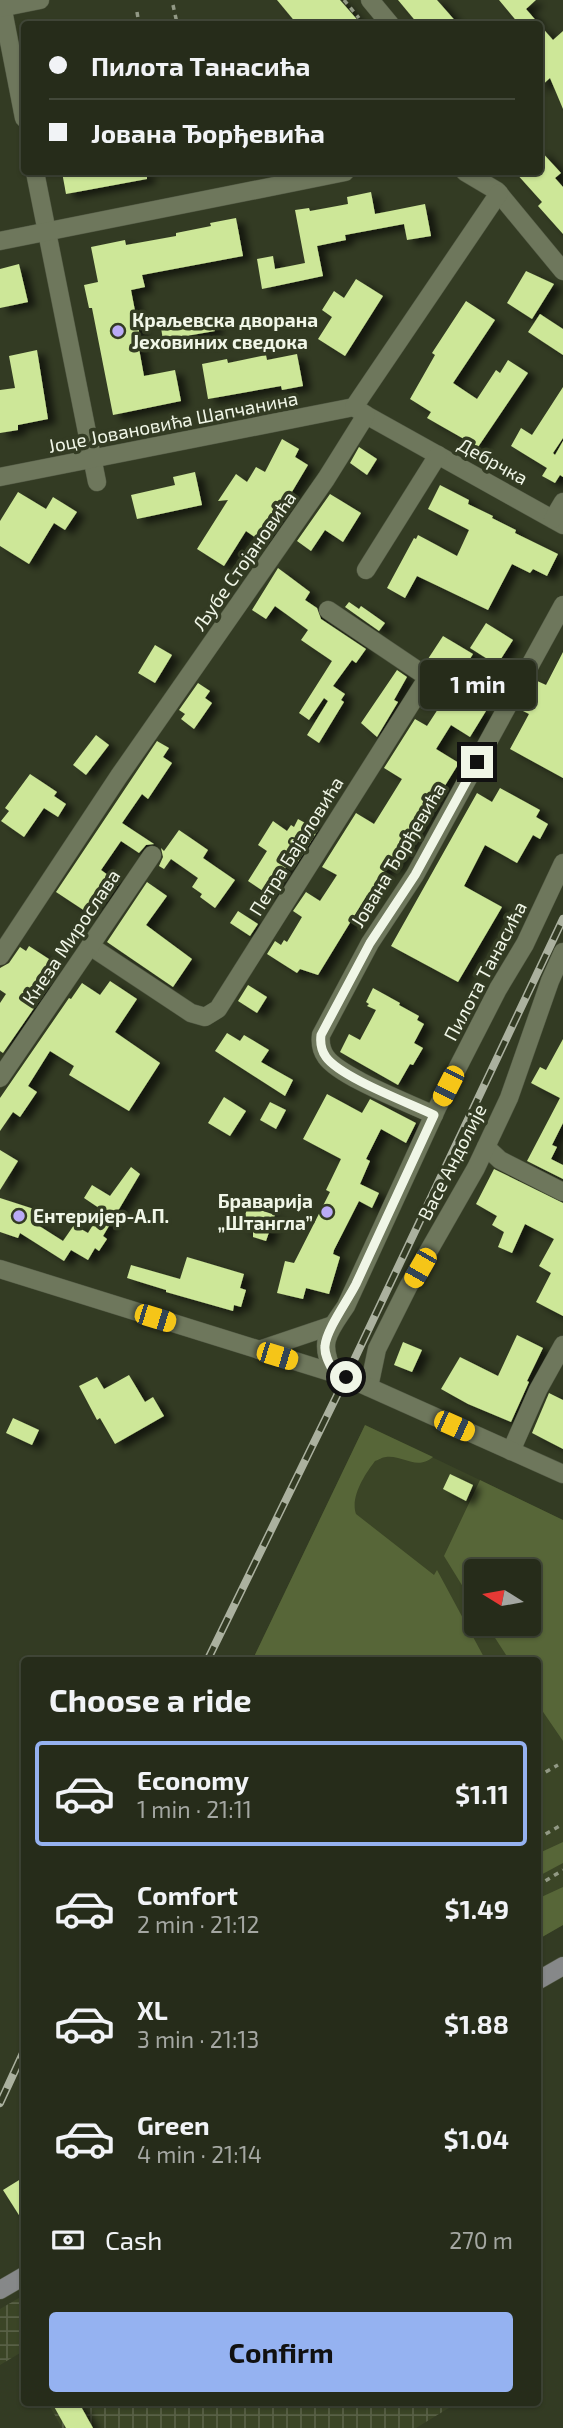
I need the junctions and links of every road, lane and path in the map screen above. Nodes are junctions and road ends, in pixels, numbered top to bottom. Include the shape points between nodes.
1 (40, 0) edge
2 (344, 0) edge
3 (370, 0) edge
4 (1, 5) edge
5 (173, 5) dead end
6 (137, 12) dead end
7 (138, 21) edge
8 (177, 21) edge
9 (362, 21) edge
10 (388, 21) edge
11 (21, 103) edge
12 (36, 175) edge
13 (330, 175) edge
14 (471, 175) edge
15 (499, 193) junction
16 (47, 232) junction
17 (0, 241) edge
18 (563, 271) edge
19 (360, 411) junction
20 (438, 455) junction
21 (92, 459) junction
22 (0, 477) edge
23 (97, 482) dead end
24 (563, 502) edge
25 (558, 522) edge
26 (366, 570) dead end
27 (563, 605) edge
28 (328, 610) dead end
29 (152, 855) dead end
30 (563, 863) edge
31 (90, 946) junction
32 (563, 952) edge
33 (0, 956) edge
34 (0, 1078) edge
35 (434, 1115) junction
36 (486, 1147) junction
37 (563, 1192) edge
38 (0, 1269) edge
39 (333, 1325) junction
40 (563, 1345) edge
41 (259, 1350) junction
42 (340, 1375) junction
43 (369, 1387) junction
44 (511, 1451) junction
45 (563, 1475) edge
46 (558, 1765) dead end
47 (541, 1775) edge
48 (563, 1824) edge
49 (541, 1837) edge
50 (563, 1870) edge
51 (541, 1884) edge
52 (563, 1966) edge
53 (541, 1979) edge
54 (21, 2278) edge
55 (0, 2290) edge

1 - 4 street
2 - 9 path
3 - 10 street
4 - 11 street
5 - 8 path
6 - 7 path
12 - 16 street
13 - 16 street
14 - 15 street
15 - 18 street
15 - 19 street, Љубе Стојановића
16 - 17 street
16 - 21 street
19 - 20 street, Дебрчка
19 - 21 street, Јоце Јовановића Шапчанина
19 - 33 street, Љубе Стојановића via 326,479
20 - 25 street, Дебрчка
20 - 26 street, Дебрчка
21 - 22 street, Јоце Јовановића Шапчанина
21 - 23 street
24 - 25 street
27 - 35 street, Јована Ђорђевића via 321,1035 320,1044 332,1064
28 - 31 street, Петра Бајаловића via 426,680 218,1009 205,1017 191,1013
29 - 31 street, Кнеза Мирослава
30 - 35 street, Пилота Танасића via 526,944
31 - 34 street, Кнеза Мирослава
32 - 36 street, Васе Андолије
35 - 39 street, Пилота Танасића
36 - 37 street via 500,1160
36 - 43 street, Васе Андолије via 377,1349
38 - 41 street
39 - 41 street
39 - 42 street, Пилота Танасића via 324,1347
40 - 44 street
41 - 42 street
42 - 43 street
43 - 44 street
44 - 45 street
46 - 47 path
48 - 49 path
50 - 51 path
52 - 53 main road
54 - 55 main road

